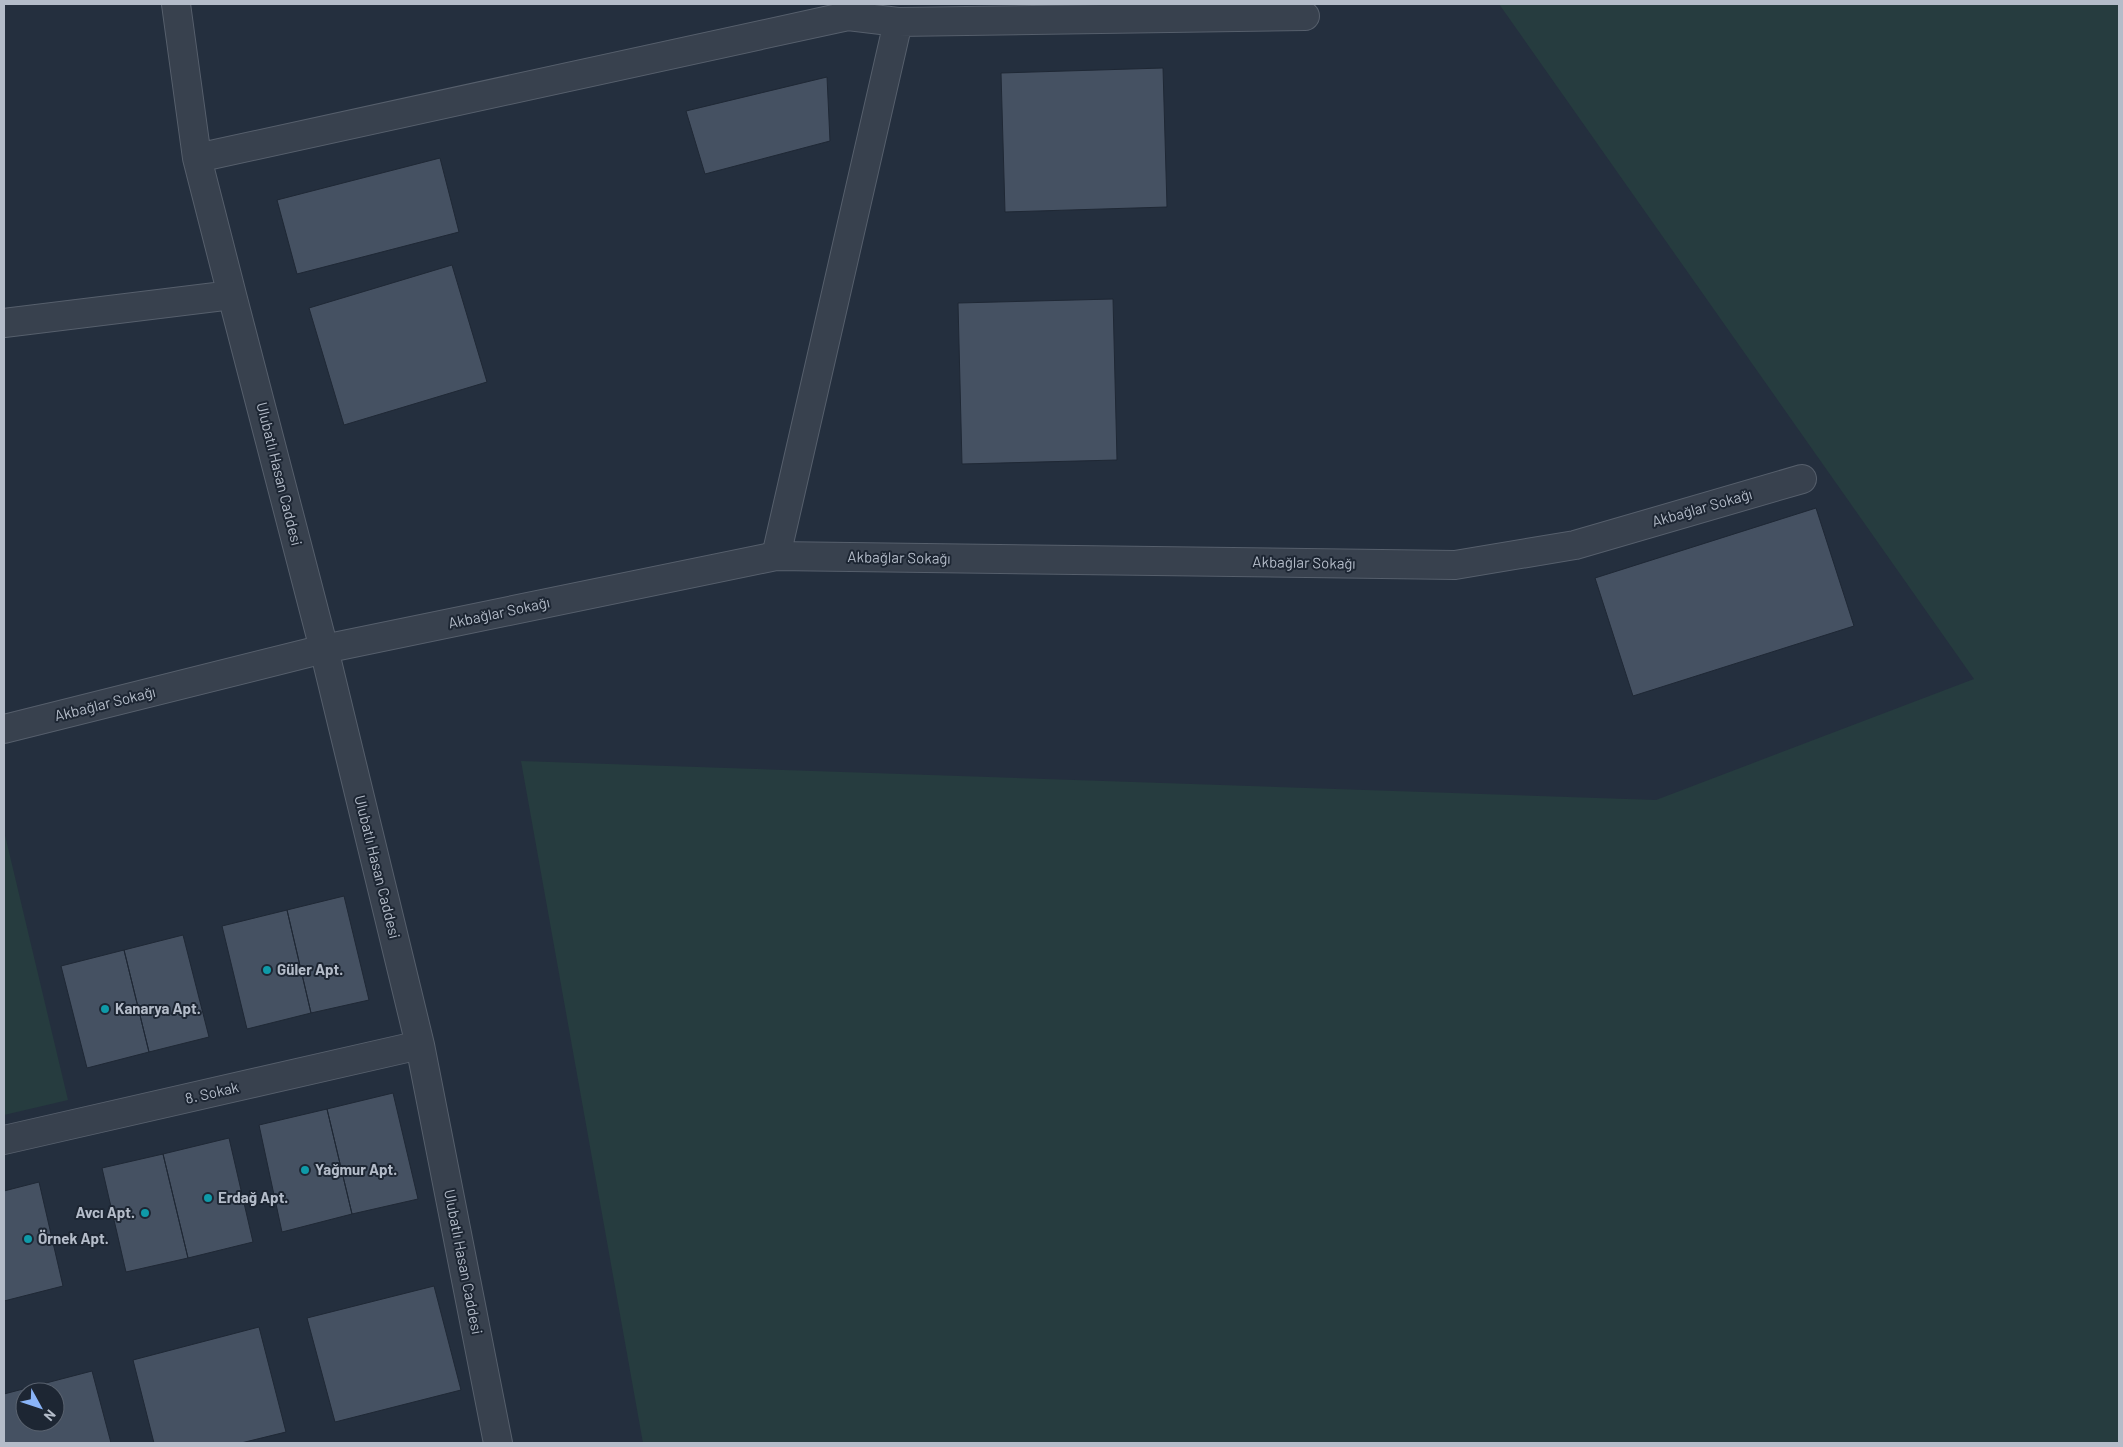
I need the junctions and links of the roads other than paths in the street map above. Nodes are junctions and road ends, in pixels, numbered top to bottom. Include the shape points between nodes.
1 (176, 4) edge
2 (1305, 16) dead end
3 (898, 22) junction
4 (197, 158) junction
5 (232, 295) junction
6 (4, 323) edge
7 (1802, 479) dead end
8 (776, 556) junction
9 (324, 649) junction
10 (4, 729) edge
11 (420, 1045) junction
12 (4, 1140) edge
13 (498, 1443) edge

1 - 4 street, Ulubatlı Hasan Caddesi
2 - 3 street
3 - 4 street via 848,16
3 - 8 street
4 - 5 street, Ulubatlı Hasan Caddesi
5 - 6 street
5 - 9 street, Ulubatlı Hasan Caddesi
7 - 8 street, Akbağlar Sokağı via 1575,545 1455,565
8 - 9 street, Akbağlar Sokağı
9 - 10 street, Akbağlar Sokağı
9 - 11 street, Ulubatlı Hasan Caddesi
11 - 12 street, 8. Sokak
11 - 13 street, Ulubatlı Hasan Caddesi

